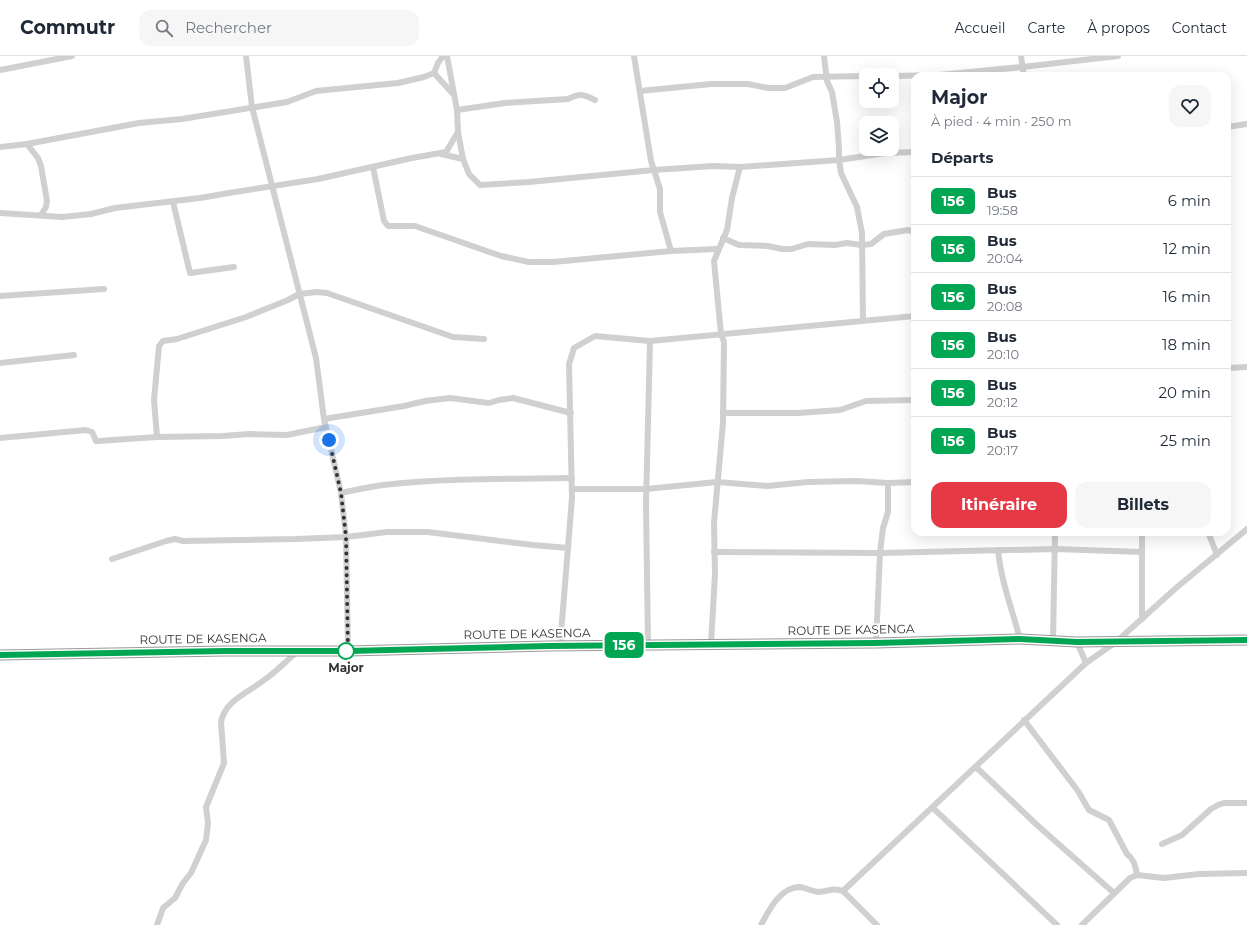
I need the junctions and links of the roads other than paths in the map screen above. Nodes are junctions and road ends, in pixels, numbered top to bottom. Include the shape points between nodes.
1 (72, 56) edge
2 (246, 56) edge
3 (443, 56) edge
4 (447, 56) edge
5 (634, 56) edge
6 (824, 56) edge
7 (1021, 56) edge
8 (1118, 56) edge
9 (1022, 67) junction
10 (0, 70) edge
11 (970, 72) edge
12 (1023, 72) edge
13 (434, 73) junction
14 (827, 76) junction
15 (859, 76) edge
16 (899, 76) edge
17 (911, 76) edge
18 (640, 91) junction
19 (455, 97) junction
20 (595, 100) dead end
21 (252, 107) junction
22 (457, 110) junction
23 (1247, 124) edge
24 (1231, 126) edge
25 (458, 132) junction
26 (27, 144) junction
27 (0, 147) edge
28 (911, 152) edge
29 (440, 153) junction
30 (463, 158) junction
31 (838, 160) junction
32 (372, 166) junction
33 (740, 167) junction
34 (654, 170) junction
35 (271, 186) junction
36 (173, 202) junction
37 (0, 213) edge
38 (41, 215) junction
39 (911, 231) edge
40 (723, 238) junction
41 (862, 245) junction
42 (718, 249) junction
43 (671, 251) junction
44 (234, 266) dead end
45 (104, 289) dead end
46 (299, 294) junction
47 (0, 296) edge
48 (911, 316) edge
49 (863, 321) junction
50 (721, 334) junction
51 (484, 339) dead end
52 (650, 342) junction
53 (74, 355) dead end
54 (0, 363) edge
55 (1247, 367) edge
56 (1231, 368) edge
57 (911, 400) edge
58 (571, 413) junction
59 (723, 413) junction
60 (324, 419) junction
61 (326, 427) junction
62 (157, 437) junction
63 (0, 438) edge
64 (572, 478) junction
65 (717, 482) junction
66 (911, 482) edge
67 (888, 483) junction
68 (572, 489) junction
69 (646, 489) junction
70 (341, 493) junction
71 (1247, 529) edge
72 (1055, 536) edge
73 (1142, 536) edge
74 (1209, 536) edge
75 (346, 537) junction
76 (568, 548) junction
77 (1055, 549) junction
78 (998, 550) junction
79 (714, 552) junction
80 (1142, 552) junction
81 (880, 553) junction
82 (1216, 555) junction
83 (112, 559) dead end
84 (1142, 618) junction
85 (1020, 639) junction
86 (1247, 640) edge
87 (1052, 641) junction
88 (1077, 642) junction
89 (1116, 642) junction
90 (876, 643) junction
91 (711, 644) junction
92 (648, 645) junction
93 (560, 646) junction
94 (298, 651) junction
95 (348, 651) junction
96 (0, 655) edge
97 (1086, 663) junction
98 (1024, 720) junction
99 (976, 767) junction
100 (1247, 803) edge
101 (932, 808) junction
102 (1162, 844) dead end
103 (1247, 873) edge
104 (1137, 875) junction
105 (843, 891) junction
106 (1114, 893) junction
107 (157, 925) edge
108 (761, 925) edge
109 (877, 925) edge
110 (1057, 925) edge
111 (1082, 925) edge

1 - 10 street
2 - 21 street
3 - 13 street
4 - 19 street
5 - 18 street
6 - 14 street
7 - 9 street
8 - 9 street
9 - 11 street
9 - 12 street
13 - 19 street
13 - 21 street via 398,83 316,91 287,102
14 - 15 street
14 - 18 street via 813,77 785,88 711,84
14 - 31 street via 837,122
16 - 17 street
18 - 34 street
19 - 22 street
20 - 22 street via 585,95 577,95 568,99 504,103
21 - 26 street via 182,119 139,123
21 - 35 street
22 - 25 street
23 - 24 street
25 - 29 street via 446,152
25 - 30 street
26 - 27 street
26 - 38 street via 41,166 47,201
28 - 31 street
29 - 30 street
29 - 32 street
30 - 34 street via 469,174 480,185
31 - 33 street
31 - 41 street via 841,173 857,207
32 - 35 street via 318,179
32 - 43 street via 384,221 388,226 415,226 501,256 529,262
33 - 34 street
33 - 40 street
34 - 43 street via 660,189 660,212
35 - 36 street
35 - 46 street
36 - 38 street via 62,217
36 - 44 street via 190,273
37 - 38 street
39 - 41 street via 884,234 871,244
40 - 41 street via 738,245 782,249 808,244
40 - 42 street
41 - 49 street
42 - 43 street
42 - 50 street via 714,267
45 - 47 street
46 - 51 street via 327,293 453,337
46 - 60 street via 316,358
46 - 62 street via 246,317 163,341 159,346 154,400
48 - 49 street
49 - 50 street
50 - 52 street
50 - 59 street via 724,342
52 - 58 street via 595,336 574,348 569,364
52 - 69 street
53 - 54 street
55 - 56 street
57 - 59 street via 866,400 840,410 798,413
58 - 60 street via 513,398 489,403 450,398
58 - 64 street
59 - 65 street
60 - 61 street
61 - 62 street via 287,435
61 - 70 street
62 - 63 street via 98,441 92,432 86,430
64 - 68 street
64 - 70 street via 458,480 382,485
65 - 67 street via 767,486 808,482
65 - 69 street
65 - 79 street
66 - 67 street
67 - 81 street via 888,512
68 - 69 street
68 - 76 street
69 - 92 street
70 - 75 street
71 - 82 street
72 - 77 street
73 - 80 street
74 - 82 street
75 - 76 street via 386,532 428,532
75 - 83 street via 172,540
75 - 95 street
76 - 93 street
77 - 78 street
77 - 80 street
77 - 87 street
78 - 81 street
78 - 85 street via 999,565
79 - 81 street
79 - 91 street
80 - 84 street
81 - 90 street
82 - 84 street
84 - 89 street
85 - 87 highway, ROUTE DE KASENGA
85 - 90 highway, ROUTE DE KASENGA
86 - 89 highway, ROUTE DE KASENGA
87 - 88 highway, ROUTE DE KASENGA
88 - 89 highway, ROUTE DE KASENGA
88 - 97 street
89 - 97 street
90 - 91 highway, ROUTE DE KASENGA
91 - 92 highway, ROUTE DE KASENGA
92 - 93 highway, ROUTE DE KASENGA
93 - 95 highway, ROUTE DE KASENGA
94 - 95 highway, ROUTE DE KASENGA
94 - 96 highway, ROUTE DE KASENGA
94 - 107 street via 227,707 222,717 224,763 206,807 206,840 194,867 175,898 163,908
97 - 98 street
98 - 99 street
98 - 104 street via 1078,791 1089,810 1105,817 1112,825 1127,854 1131,856
99 - 101 street
99 - 106 street
100 - 102 street via 1218,805 1182,835
101 - 105 street
101 - 110 street
103 - 104 street via 1164,878
104 - 106 street
105 - 108 street via 822,892 800,887 785,892 770,909
105 - 109 street
106 - 111 street

